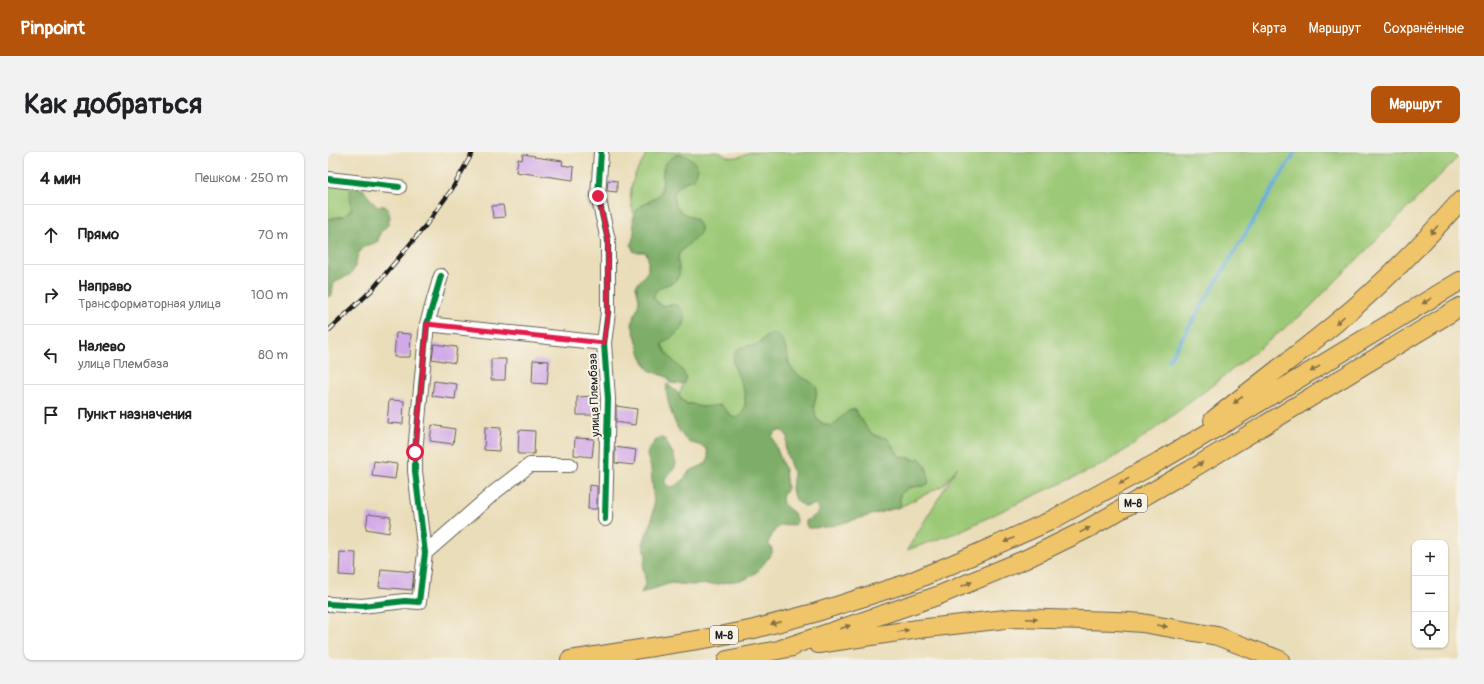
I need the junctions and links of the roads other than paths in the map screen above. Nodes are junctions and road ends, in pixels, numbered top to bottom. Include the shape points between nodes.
1 (601, 152) edge
2 (328, 179) edge
3 (398, 187) dead end
4 (1460, 201) edge
5 (442, 276) dead end
6 (1460, 281) edge
7 (1460, 307) edge
8 (427, 324) junction
9 (604, 343) junction
10 (1158, 462) junction
11 (570, 465) dead end
12 (605, 518) dead end
13 (425, 553) junction
14 (328, 604) edge
15 (781, 649) junction
16 (570, 660) edge
17 (726, 660) edge
18 (1280, 660) edge

1 - 9 street, улица Плембаза via 598,196 608,240 608,312
2 - 3 street
4 -> 10 main road, М-8 via 1430,235 1338,322
5 - 8 street
6 -> 10 main road, М-8
15 -> 7 main road, М-8 via 937,596 1026,559 1080,532 1190,470
8 - 9 street
8 - 13 street via 415,452
9 - 12 street, улица Плембаза via 608,399
10 -> 16 main road, М-8 via 1048,522 908,583 754,629
11 - 13 street via 530,465
13 - 14 street via 419,602 362,606
15 - 17 main road, М-8
15 -> 18 main road via 1014,618 1142,623 1217,636

